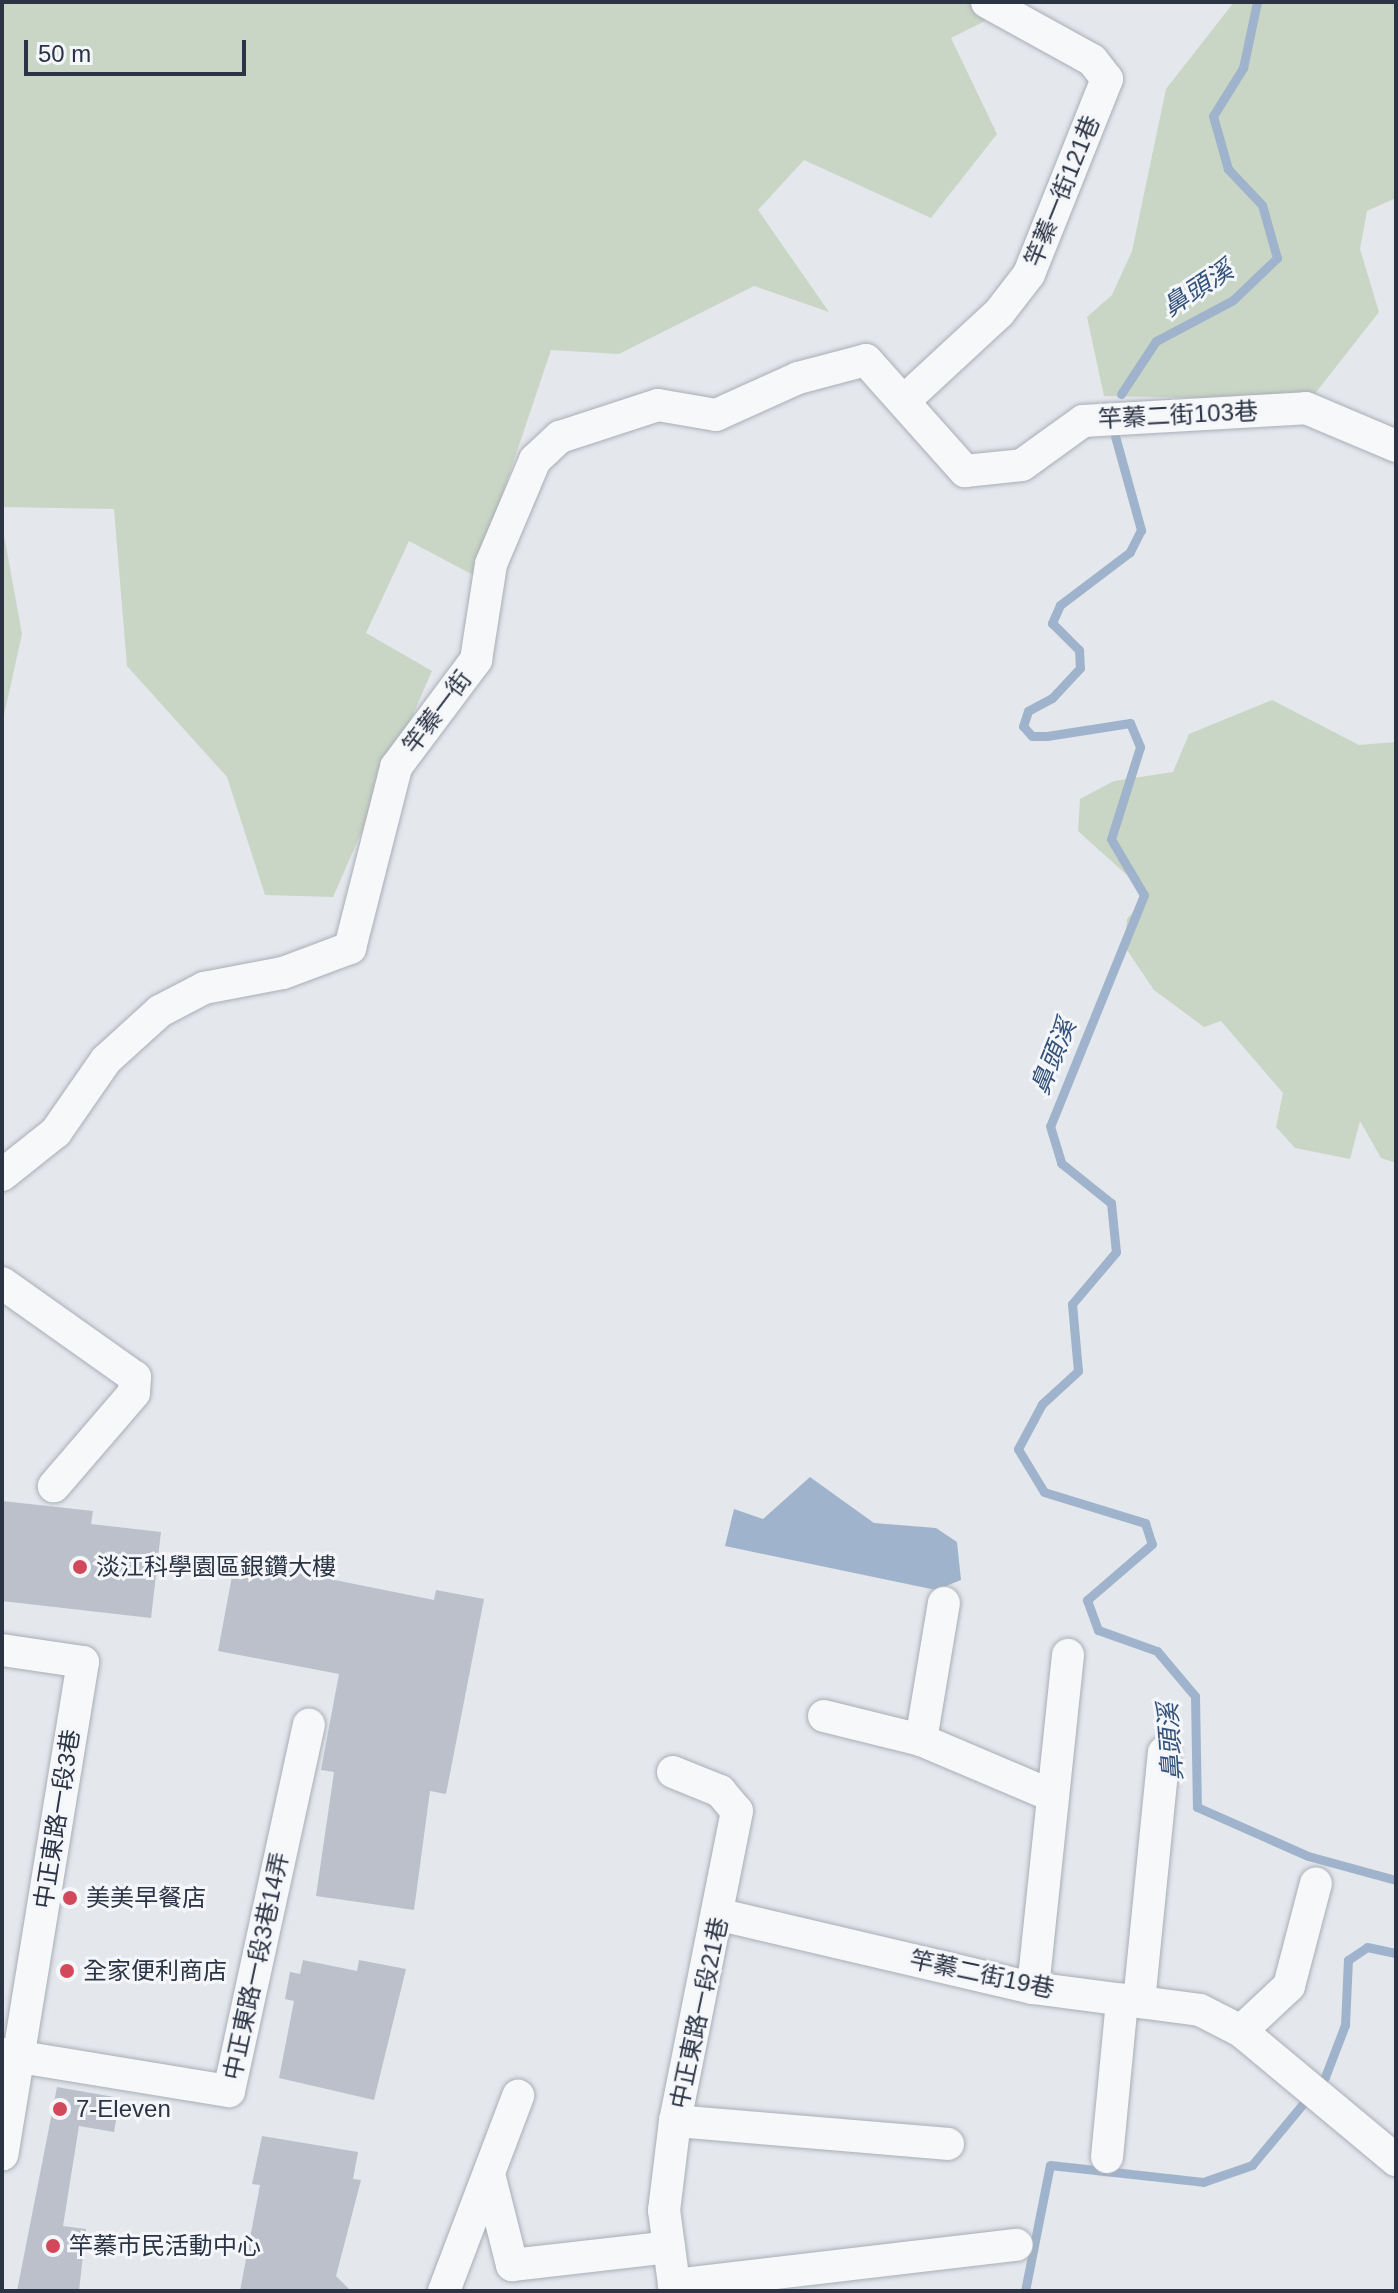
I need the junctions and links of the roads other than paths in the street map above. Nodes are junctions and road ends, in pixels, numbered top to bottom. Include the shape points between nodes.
1 (987, 2) edge
2 (906, 399) junction
3 (1396, 446) edge
4 (2, 1175) edge
5 (2, 1283) edge
6 (54, 1486) dead end
7 (944, 1603) dead end
8 (2, 1650) edge
9 (1068, 1655) dead end
10 (824, 1716) dead end
11 (309, 1725) dead end
12 (921, 1740) junction
13 (1164, 1752) dead end
14 (673, 1772) dead end
15 (1053, 1796) junction
16 (1316, 1883) dead end
17 (721, 1915) junction
18 (1033, 1988) junction
19 (1130, 2001) junction
20 (1241, 2031) junction
21 (10, 2055) edge
22 (518, 2096) dead end
23 (675, 2121) junction
24 (948, 2144) dead end
25 (2, 2154) edge
26 (1107, 2157) dead end
27 (1396, 2160) edge
28 (490, 2178) junction
29 (1017, 2245) dead end
30 (669, 2247) junction
31 (675, 2288) edge
32 (444, 2291) edge

1 - 2 street, 竿蓁一街121巷 via 1092,60 1107,79 1029,274 999,313
2 - 3 street, 竿蓁二街103巷 via 965,471 1022,465 1083,421 1274,409 1306,408
2 - 4 street, 竿蓁一街 via 866,360 798,378 716,415 658,405 560,437 535,460 491,564 476,660 396,767 350,948 283,973 204,988 160,1011 106,1060 56,1132
5 - 6 street via 135,1377 134,1393
7 - 12 street
8 - 21 street, 中正東路一段3巷 via 83,1662
9 - 15 street
10 - 12 street
11 - 21 street, 中正東路一段3巷14弄 via 229,2091
12 - 15 street
13 - 19 street
14 - 17 street, 中正東路一段21巷 via 720,1791 737,1811
15 - 18 street
16 - 20 street via 1289,1986
17 - 18 street, 竿蓁二街19巷
17 - 23 street, 中正東路一段21巷
18 - 19 street, 竿蓁二街19巷
19 - 20 street, 竿蓁二街19巷 via 1200,2010
19 - 26 street
20 - 27 street, 竿蓁二街19巷
21 - 25 street, 中正東路一段3巷
22 - 28 street
23 - 24 street
23 - 30 street, 中正東路一段21巷 via 664,2210
28 - 30 street via 512,2265
28 - 32 street
29 - 31 street
30 - 31 street, 中正東路一段21巷

